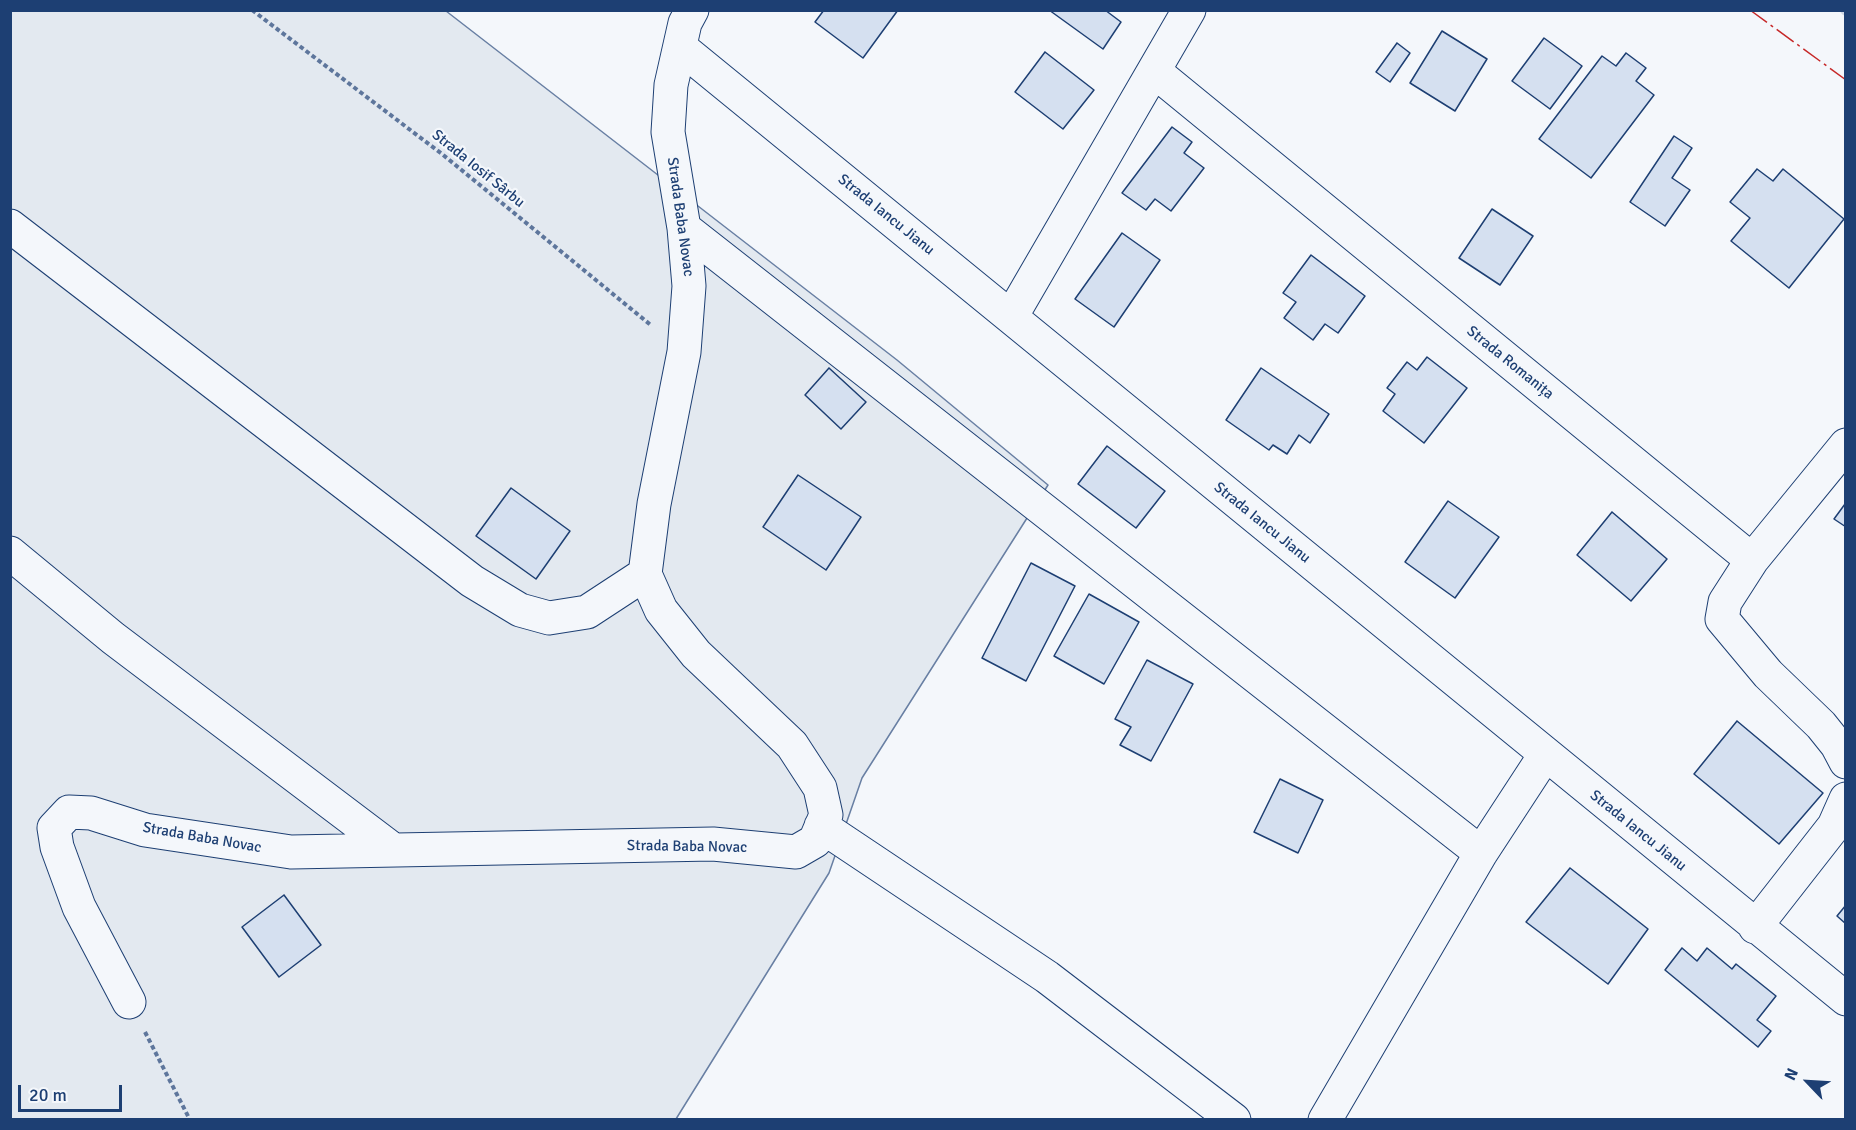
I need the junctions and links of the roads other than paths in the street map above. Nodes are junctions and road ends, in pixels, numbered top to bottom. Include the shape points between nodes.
1 (1189, 10) edge
2 (680, 23) edge
3 (1154, 71) junction
4 (10, 226) edge
5 (684, 228) junction
6 (1011, 317) junction
7 (1845, 445) edge
8 (10, 554) edge
9 (1752, 560) junction
10 (645, 574) junction
11 (1545, 755) junction
12 (1845, 762) edge
13 (1845, 799) edge
14 (821, 826) junction
15 (392, 849) junction
16 (1481, 853) junction
17 (1755, 927) junction
18 (1845, 999) edge
19 (129, 1002) road end
20 (1234, 1119) edge
21 (1325, 1119) edge

1 - 3 street
2 - 5 street, Strada Baba Novac via 668,132
2 - 6 street, Strada Iancu Jianu
3 - 6 street
3 - 9 street, Strada Romanița
4 - 10 street via 472,580 520,610 549,618 587,612
5 - 10 street, Strada Baba Novac via 689,286 684,352 654,504
5 - 16 street
6 - 11 street, Strada Iancu Jianu
7 - 9 street
8 - 15 street via 113,638
9 - 12 street via 1725,602 1722,619 1768,674 1821,725 1837,744
10 - 14 street via 661,610 696,654 792,745 820,788 826,815
11 - 16 street
11 - 17 street, Strada Iancu Jianu
13 - 17 street via 1834,826
14 - 15 street, Strada Baba Novac via 814,841 796,852 713,844
14 - 20 street via 1047,977
15 - 19 street, Strada Baba Novac via 291,852 145,830 91,813 69,812 54,828 57,847 79,907
16 - 21 street
17 - 18 street, Strada Iancu Jianu

